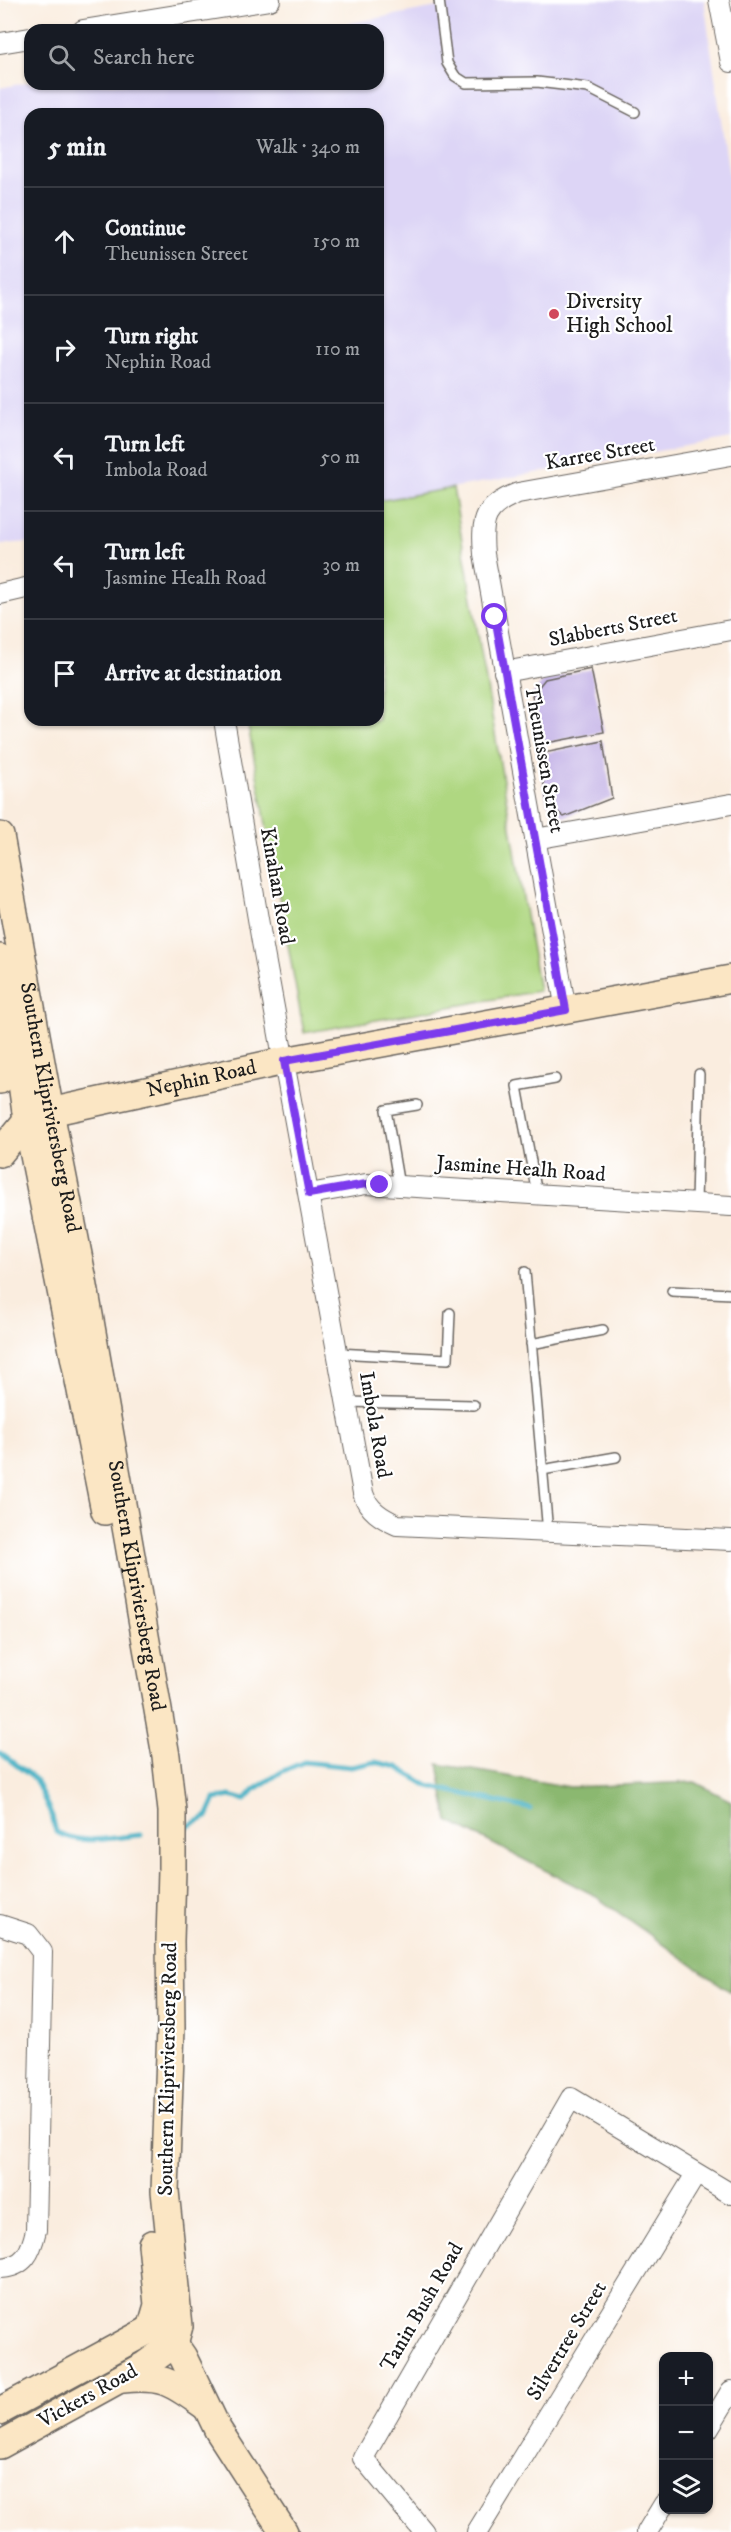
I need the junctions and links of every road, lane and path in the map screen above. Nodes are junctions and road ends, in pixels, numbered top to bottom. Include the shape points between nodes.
1 (270, 0) edge
2 (439, 0) edge
3 (720, 0) edge
4 (193, 6) edge
5 (110, 24) edge
6 (24, 39) edge
7 (0, 43) edge
8 (731, 62) edge
9 (635, 112) dead end
10 (731, 454) edge
11 (485, 516) joint
12 (24, 588) edge
13 (0, 594) edge
14 (731, 630) edge
15 (504, 672) junction
16 (225, 726) edge
17 (731, 804) edge
18 (0, 836) edge
19 (535, 839) junction
20 (0, 958) edge
21 (731, 979) edge
22 (7, 996) junction
23 (566, 1010) junction
24 (284, 1061) junction
25 (699, 1074) dead end
26 (555, 1079) dead end
27 (0, 1080) edge
28 (417, 1105) dead end
29 (38, 1116) junction
30 (0, 1153) edge
31 (399, 1186) junction
32 (309, 1194) junction
33 (537, 1194) junction
34 (696, 1204) junction
35 (731, 1206) edge
36 (525, 1272) dead end
37 (672, 1291) dead end
38 (731, 1294) edge
39 (450, 1312) dead end
40 (603, 1330) dead end
41 (531, 1344) junction
42 (338, 1353) junction
43 (346, 1402) junction
44 (474, 1405) dead end
45 (94, 1408) junction
46 (616, 1457) dead end
47 (542, 1470) junction
48 (548, 1533) junction
49 (731, 1540) edge
50 (0, 1925) edge
51 (696, 2174) junction
52 (731, 2194) edge
53 (0, 2268) edge
54 (151, 2329) junction
55 (174, 2344) junction
56 (120, 2379) junction
57 (731, 2391) edge
58 (206, 2407) junction
59 (0, 2411) edge
60 (713, 2421) edge
61 (0, 2445) edge
62 (659, 2511) edge
63 (284, 2532) edge
64 (424, 2532) edge
65 (477, 2532) edge
66 (647, 2532) edge

1 - 4 street
2 - 9 lane via 447,63 455,76 466,83 537,82 588,88
3 - 8 street
4 - 5 street
6 - 7 street
10 - 11 street, Karree Street via 518,493 499,502
11 - 15 street, Theunissen Street via 484,554
12 - 13 street
14 - 15 street, Slabberts Street
15 - 19 street, Theunissen Street
16 - 24 street, Kinahan Road
17 - 19 street
18 - 29 main road, Southern Klipriviersberg Road
19 - 23 street, Theunissen Street
20 - 22 main road, Southern Klipriviersberg Road
21 - 23 main road, Nephin Road
22 - 27 main road
22 - 29 main road, Southern Klipriviersberg Road
23 - 24 main road, Nephin Road
24 - 29 main road, Nephin Road
24 - 32 street, Imbola Road
25 - 34 lane
26 - 33 lane via 518,1086
28 - 31 lane via 386,1110
29 - 30 main road
29 - 45 main road, Southern Klipriviersberg Road
31 - 32 street, Jasmine Healh Road via 366,1184
31 - 33 street, Jasmine Healh Road
32 - 42 street, Imbola Road
33 - 34 street, Jasmine Healh Road
34 - 35 street, Jasmine Healh Road
36 - 41 lane
37 - 38 lane
39 - 42 lane via 448,1359
40 - 41 lane
41 - 47 lane
42 - 43 street, Imbola Road
43 - 44 lane
43 - 48 street, Imbola Road via 365,1498 378,1515 397,1525
45 - 54 main road, Southern Klipriviersberg Road via 158,1808 149,2179 158,2294
45 - 55 main road, Southern Klipriviersberg Road via 166,1756 172,1811 171,2039 165,2191 178,2307 179,2326
46 - 47 lane
47 - 48 lane
48 - 49 street, Imbola Road
50 - 53 street via 28,1934 42,1952 36,2230 32,2249 24,2260 13,2267
51 - 52 street
51 - 64 street, Tanin Bush Road via 571,2098 363,2458
51 - 65 street, Silvertree Street
54 - 55 main road
54 - 59 main road, Vickers Road
55 - 56 main road, Vickers Road
55 - 58 main road
56 - 58 main road via 154,2377 170,2382
56 - 61 main road, Vickers Road
57 - 60 street
58 - 63 main road
62 - 66 street

